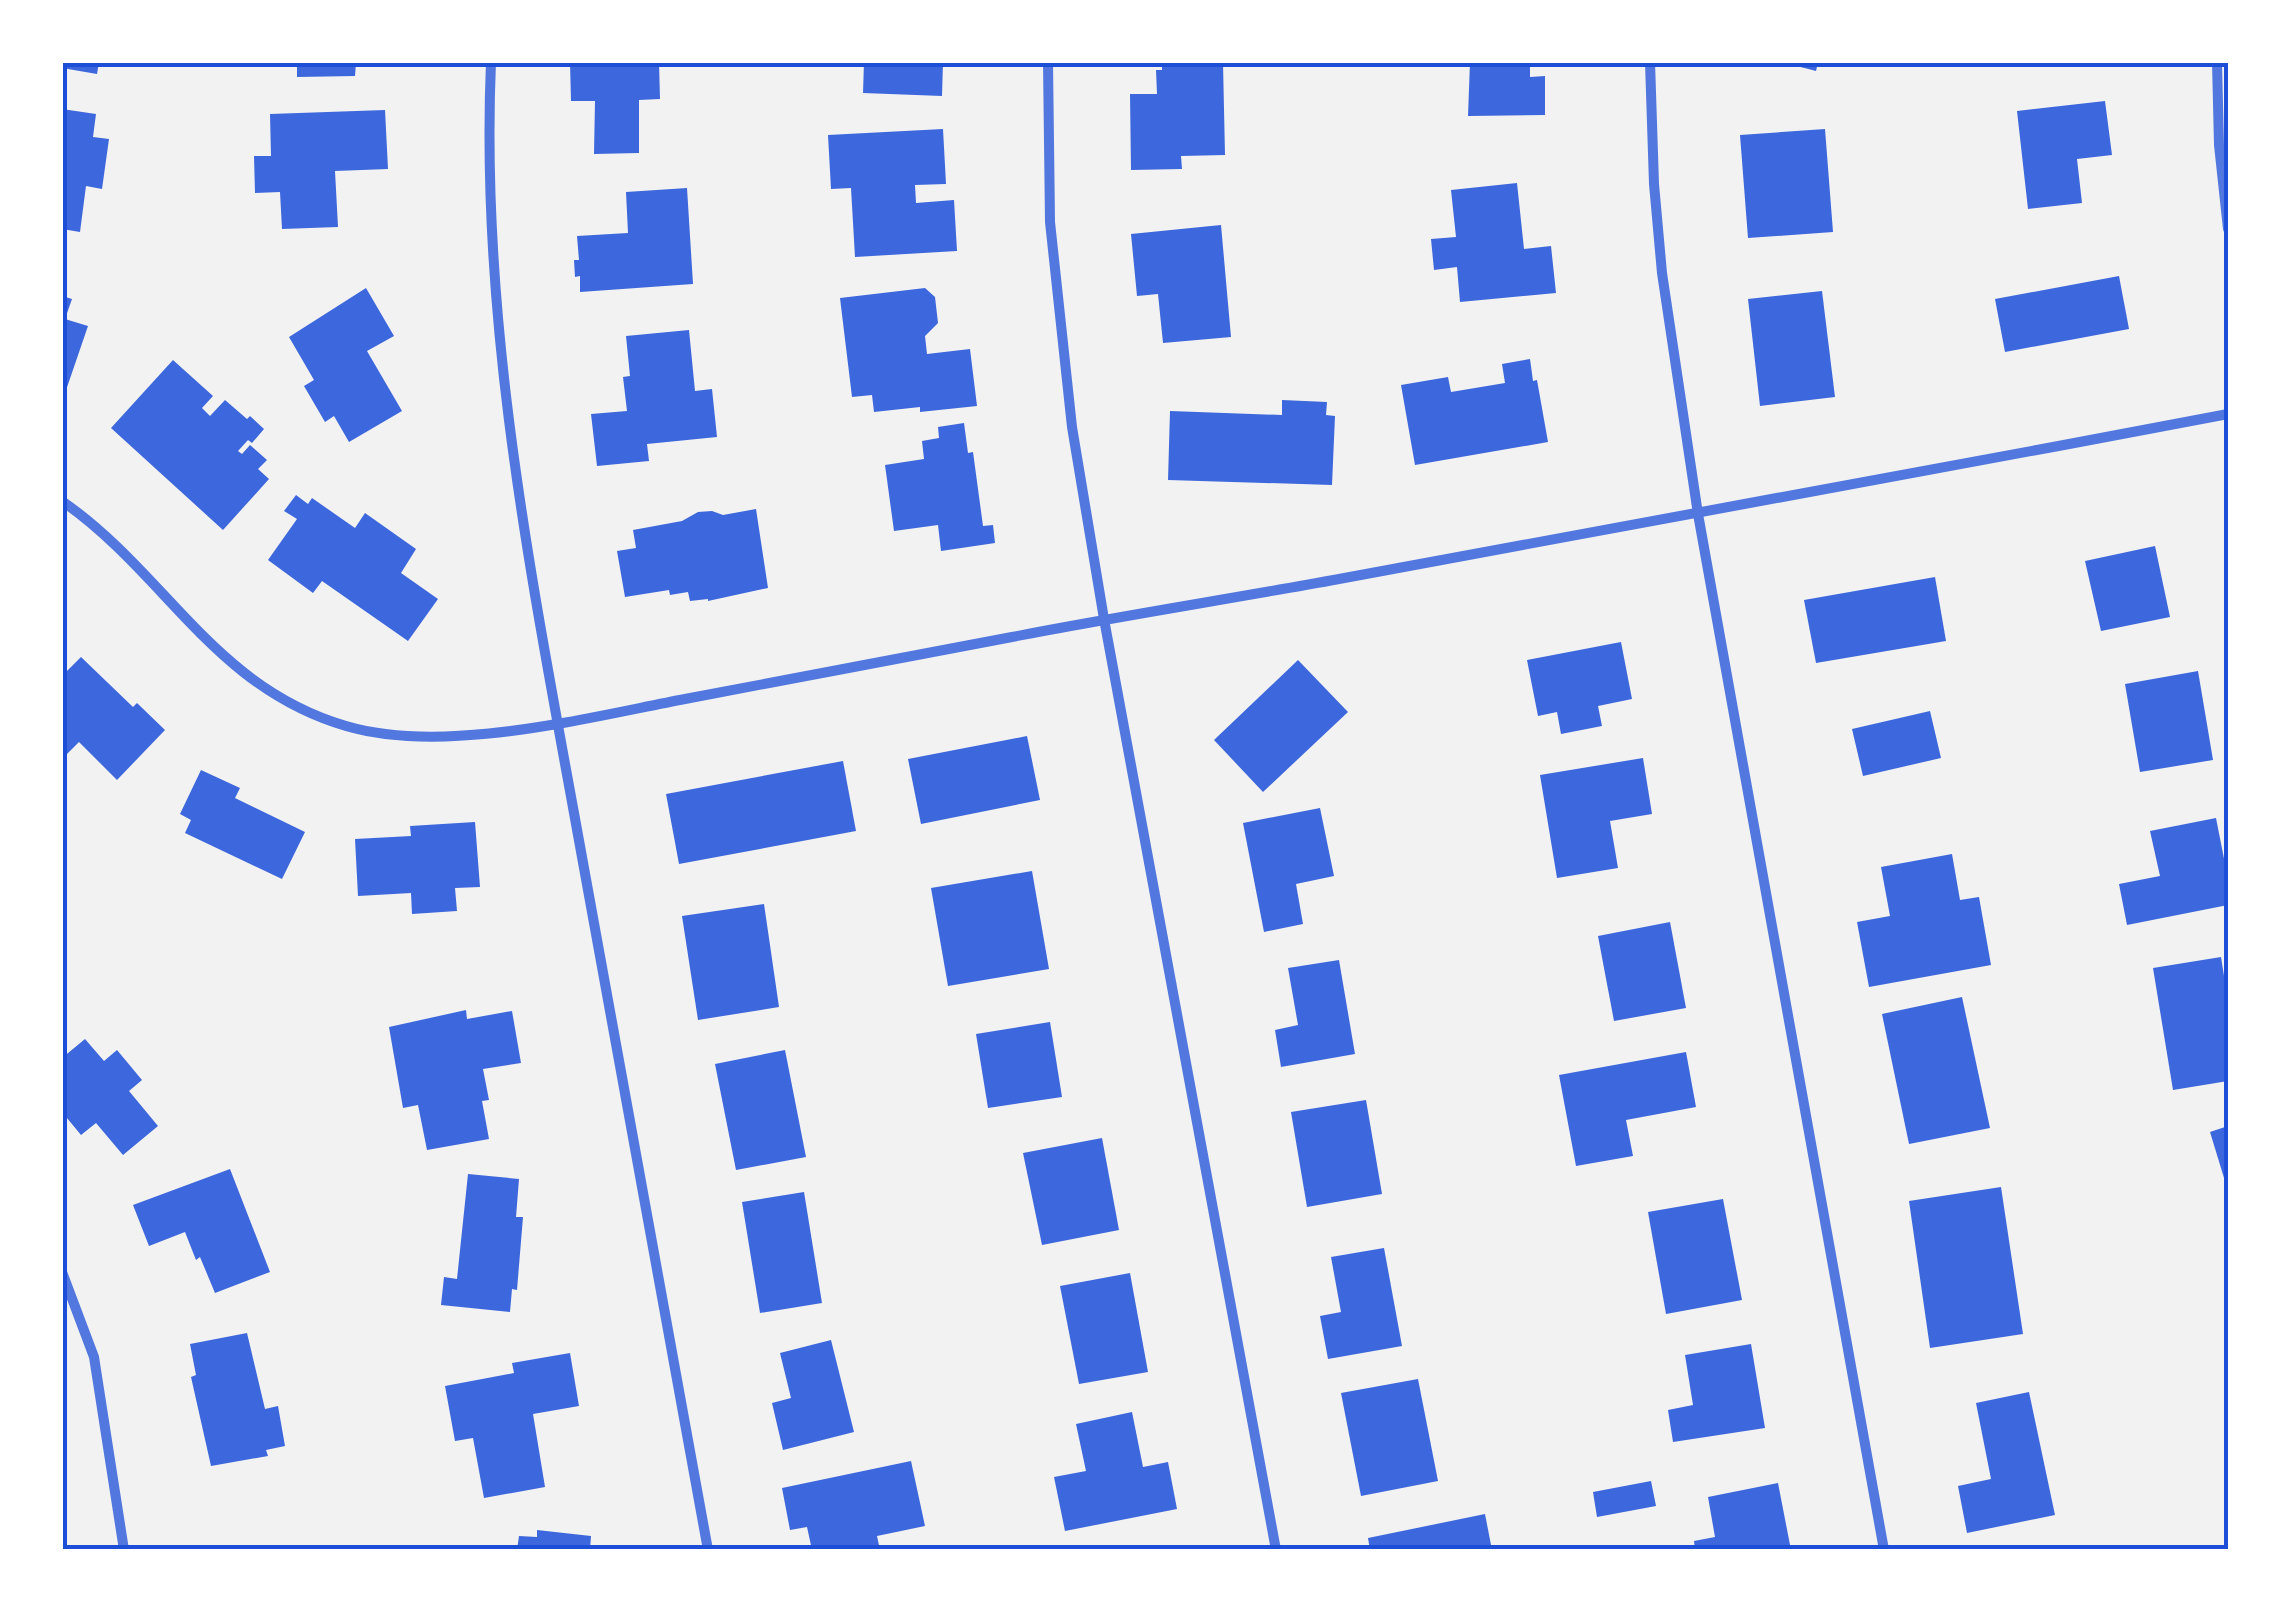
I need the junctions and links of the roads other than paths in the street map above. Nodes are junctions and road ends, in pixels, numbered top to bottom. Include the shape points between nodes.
1 (491, 62) edge
2 (1048, 62) edge
3 (1650, 62) edge
4 (2217, 62) edge
5 (2228, 229) edge
6 (2228, 414) edge
7 (62, 502) edge
8 (1698, 514) junction
9 (1104, 619) junction
10 (557, 722) junction
11 (62, 1272) edge
12 (124, 1550) edge
13 (708, 1550) edge
14 (1276, 1550) edge
15 (1884, 1550) edge

1 - 10 street via 489,165 512,450
2 - 9 street via 1058,313
3 - 8 street via 1662,273
4 - 5 street
6 - 8 street
7 - 10 street via 103,533 244,675 314,715 378,733 438,738
8 - 9 street
8 - 15 street
9 - 10 street
9 - 14 street
10 - 13 street
11 - 12 street via 94,1357

